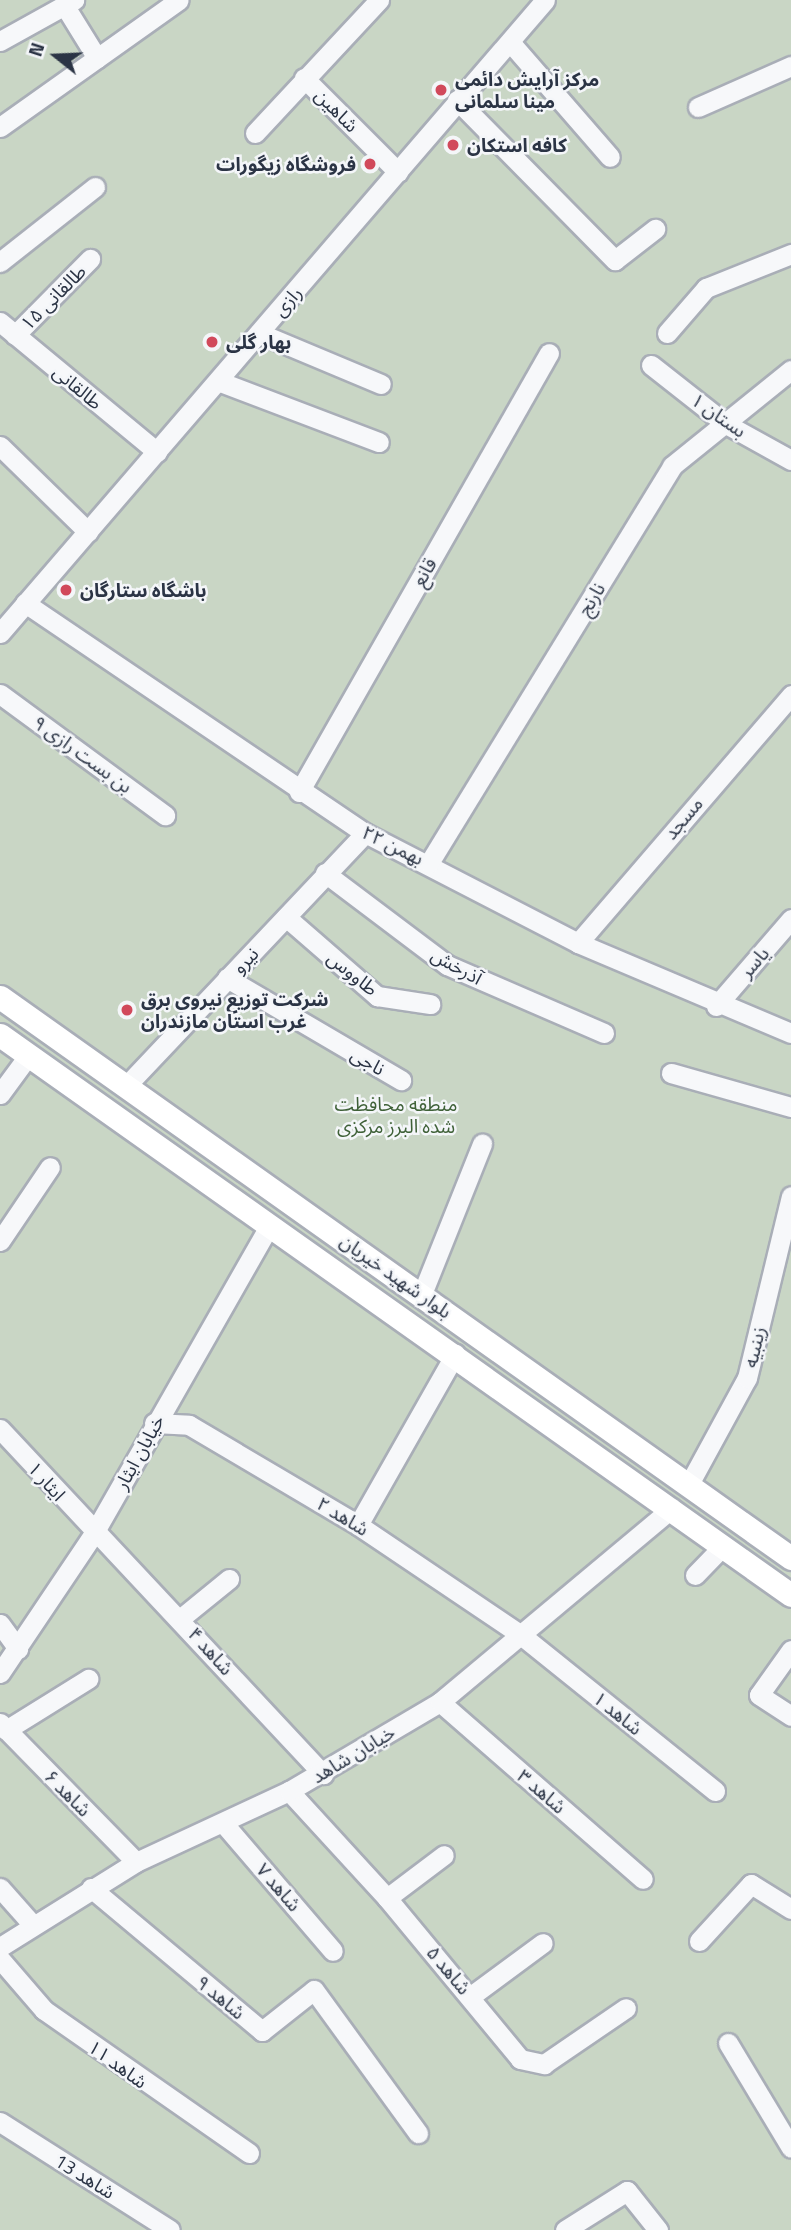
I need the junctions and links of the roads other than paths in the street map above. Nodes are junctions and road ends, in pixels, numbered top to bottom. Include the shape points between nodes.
1 (179, 0) edge
2 (379, 0) edge
3 (545, 0) edge
4 (70, 4) edge
5 (0, 41) edge
6 (510, 42) junction
7 (97, 58) junction
8 (791, 66) edge
9 (304, 78) junction
10 (457, 100) junction
11 (698, 107) dead end
12 (0, 127) edge
13 (255, 133) dead end
14 (610, 157) dead end
15 (398, 172) junction
16 (96, 187) dead end
17 (655, 229) dead end
18 (791, 254) edge
19 (90, 259) dead end
20 (0, 262) edge
21 (0, 323) edge
22 (667, 332) dead end
23 (259, 333) junction
24 (15, 335) junction
25 (548, 353) dead end
26 (651, 365) dead end
27 (791, 370) edge
28 (218, 381) junction
29 (381, 384) dead end
30 (726, 424) junction
31 (379, 442) dead end
32 (0, 446) edge
33 (156, 452) junction
34 (791, 460) edge
35 (88, 532) junction
36 (26, 603) junction
37 (0, 634) edge
38 (0, 694) edge
39 (791, 695) edge
40 (772, 712) junction
41 (791, 721) edge
42 (299, 792) junction
43 (165, 815) dead end
44 (365, 833) junction
45 (429, 863) junction
46 (325, 873) junction
47 (286, 917) junction
48 (791, 919) edge
49 (578, 943) junction
50 (227, 978) junction
51 (0, 997) edge
52 (430, 1004) dead end
53 (716, 1006) junction
54 (604, 1033) dead end
55 (791, 1033) edge
56 (0, 1035) edge
57 (28, 1056) junction
58 (671, 1073) dead end
59 (401, 1080) dead end
60 (126, 1086) junction
61 (0, 1094) edge
62 (791, 1107) edge
63 (482, 1144) dead end
64 (50, 1167) dead end
65 (791, 1196) edge
66 (787, 1223) edge
67 (270, 1225) junction
68 (0, 1241) edge
69 (422, 1294) junction
70 (455, 1354) junction
71 (154, 1423) junction
72 (0, 1429) edge
73 (688, 1486) junction
74 (672, 1508) junction
75 (358, 1525) junction
76 (94, 1533) junction
77 (723, 1546) junction
78 (791, 1558) edge
79 (695, 1575) dead end
80 (229, 1579) dead end
81 (791, 1595) edge
82 (181, 1618) junction
83 (0, 1624) edge
84 (521, 1635) junction
85 (18, 1649) junction
86 (791, 1650) edge
87 (0, 1673) edge
88 (88, 1679) dead end
89 (440, 1702) junction
90 (791, 1716) edge
91 (3, 1726) edge
92 (323, 1774) junction
93 (289, 1791) junction
94 (715, 1791) dead end
95 (224, 1824) junction
96 (444, 1855) dead end
97 (136, 1862) junction
98 (643, 1880) dead end
99 (0, 1888) edge
100 (91, 1888) junction
101 (387, 1898) junction
102 (791, 1909) edge
103 (32, 1924) junction
104 (699, 1941) dead end
105 (543, 1943) dead end
106 (0, 1947) edge
107 (333, 1951) dead end
108 (0, 1959) edge
109 (471, 1996) junction
110 (626, 2008) dead end
111 (728, 2043) dead end
112 (3, 2131) edge
113 (418, 2133) dead end
114 (791, 2148) edge
115 (249, 2152) dead end
116 (170, 2230) edge
117 (565, 2230) edge
118 (658, 2230) edge

1 - 7 street
2 - 9 street
3 - 6 street, رازی
4 - 5 street
4 - 7 street
6 - 10 street, رازی
6 - 14 street
7 - 12 street
8 - 11 street
9 - 13 street
9 - 15 street, شاهین
10 - 15 street, رازی
10 - 17 street via 615,260
15 - 23 street, رازی
16 - 20 street
18 - 22 street via 706,288
19 - 24 street, طالقانی ۱۵
21 - 24 street, طالقانی
23 - 28 street, رازی
23 - 29 street
24 - 33 street, طالقانی
25 - 42 street, قانع
26 - 30 street, بستان ۱
27 - 30 street, نارنج
28 - 31 street
28 - 33 street, رازی
30 - 34 street, بستان ۱
30 - 45 street, نارنج via 672,466
32 - 35 street
33 - 35 street, رازی
35 - 36 street, رازی
36 - 37 street, رازی
36 - 42 street, ۲۲ بهمن
38 - 43 street, بن بست رازی ۹
39 - 40 street, مسجد
40 - 41 street
40 - 49 street, مسجد
42 - 44 street, ۲۲ بهمن
44 - 45 street, ۲۲ بهمن
44 - 46 street, نیرو
45 - 49 street, ۲۲ بهمن
46 - 47 street, نیرو
46 - 54 street, آذرخش via 447,965
47 - 50 street, نیرو
47 - 52 street, طاووس via 377,996
48 - 53 street, یاسر
49 - 53 street, ۲۲ بهمن
50 - 59 street, ناجی
50 - 60 street, نیرو
51 - 60 main road, بلوار شهید خیریان
53 - 55 street, ۲۲ بهمن
56 - 57 main road, بلوار شهید خیریان
57 - 61 street
57 - 67 main road, بلوار شهید خیریان
58 - 62 street
60 - 69 main road, بلوار شهید خیریان
63 - 69 street
64 - 68 street
65 - 66 street, زینبیه
66 - 73 street, زینبیه via 747,1378
67 - 70 main road, بلوار شهید خیریان
67 - 71 street, خیابان ایثار
69 - 73 main road, بلوار شهید خیریان
70 - 74 main road, بلوار شهید خیریان
70 - 75 street
71 - 75 street, شاهد ۲ via 189,1425
71 - 76 street, خیابان ایثار
72 - 76 street, ایثار ۱
73 - 74 main road
73 - 78 main road, بلوار شهید خیریان
74 - 77 main road, بلوار شهید خیریان
74 - 84 street, خیابان شاهد
75 - 84 street, شاهد ۲
76 - 82 street, شاهد ۴
76 - 85 street, خیابان ایثار
77 - 79 street
77 - 81 main road, بلوار شهید خیریان
80 - 82 street
82 - 92 street, شاهد ۴
83 - 85 street
84 - 89 street, خیابان شاهد
84 - 94 street, شاهد ۱
85 - 87 street, خیابان ایثار
86 - 90 street via 759,1695
88 - 91 street
89 - 92 street, خیابان شاهد
89 - 98 street, شاهد ۳
91 - 97 street, شاهد ۶
92 - 93 street, خیابان شاهد
93 - 95 street, خیابان شاهد
93 - 101 street, شاهد ۵
95 - 97 street, خیابان شاهد
95 - 107 street, شاهد ۷
96 - 101 street
97 - 100 street, خیابان شاهد
99 - 103 street
100 - 103 street, خیابان شاهد
100 - 113 street, شاهد ۹ via 262,2031 314,1990
101 - 109 street, شاهد ۵
102 - 104 street via 751,1884
103 - 106 street, خیابان شاهد
105 - 109 street
108 - 115 street, شاهد ۱۱ via 44,2010
109 - 110 street, شاهد ۵ via 530,2066 544,2064
111 - 114 street
112 - 116 street, شاهد 13
117 - 118 street via 627,2191

